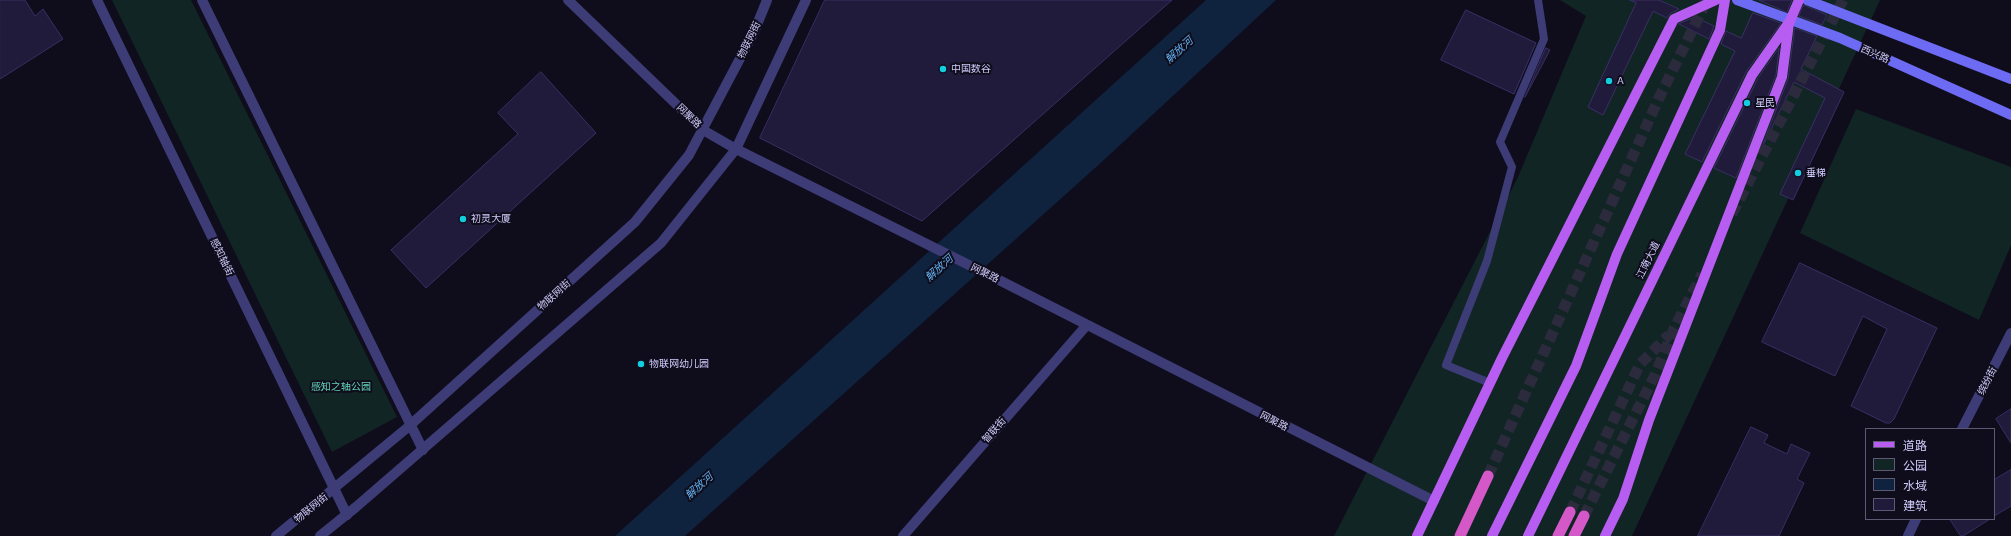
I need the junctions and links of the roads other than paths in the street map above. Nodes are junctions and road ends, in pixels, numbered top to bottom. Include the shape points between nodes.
1 (97, 0) edge
2 (202, 0) edge
3 (568, 0) edge
4 (767, 0) edge
5 (806, 0) edge
6 (1538, 0) edge
7 (1716, 0) edge
8 (1725, 0) edge
9 (1737, 0) edge
10 (1799, 0) edge
11 (1807, 0) edge
12 (1790, 21) junction
13 (2011, 80) edge
14 (2011, 115) edge
15 (703, 130) junction
16 (736, 149) junction
17 (1086, 326) junction
18 (2011, 333) edge
19 (1490, 383) junction
20 (411, 424) junction
21 (1963, 428) edge
22 (423, 450) junction
23 (1488, 476) tunnel mouth
24 (335, 489) junction
25 (1434, 501) junction
26 (1570, 512) tunnel mouth
27 (347, 514) junction
28 (1584, 516) tunnel mouth
29 (1916, 520) edge
30 (276, 536) edge
31 (320, 536) edge
32 (903, 536) edge
33 (1418, 536) edge
34 (1460, 536) edge
35 (1492, 536) edge
36 (1528, 536) edge
37 (1558, 536) edge
38 (1574, 536) edge
39 (1605, 536) edge
40 (1908, 536) edge

1 - 24 street, 感知轴街
2 - 20 street
3 - 15 street, 网聚路
4 - 15 street, 物联网街 via 754,32
5 - 16 street
6 - 19 lane via 1544,39 1500,142 1512,167 1487,261 1446,365
7 - 19 main road via 1674,19
8 - 35 main road via 1720,30 1617,254 1576,366
9 - 12 main road, 西兴路
10 - 12 main road, 江南大道
11 - 13 main road
12 - 14 main road, 西兴路 via 1840,38
12 - 36 main road, 江南大道 via 1752,75
12 - 39 main road via 1782,77 1649,420 1624,500
15 - 16 street, 网聚路
15 - 20 street, 物联网街 via 689,155 635,222
16 - 17 street, 网聚路 via 1001,280
16 - 22 street via 661,243
17 - 25 street, 网聚路
17 - 32 street, 智联街
18 - 21 street, 缤纷街
19 - 25 main road
20 - 22 street
20 - 24 street, 物联网街
22 - 27 street
23 - 34 highway
24 - 27 street, 感知轴街
24 - 30 street, 物联网街
25 - 33 main road
26 - 37 highway
27 - 31 street
28 - 38 highway
29 - 40 street

